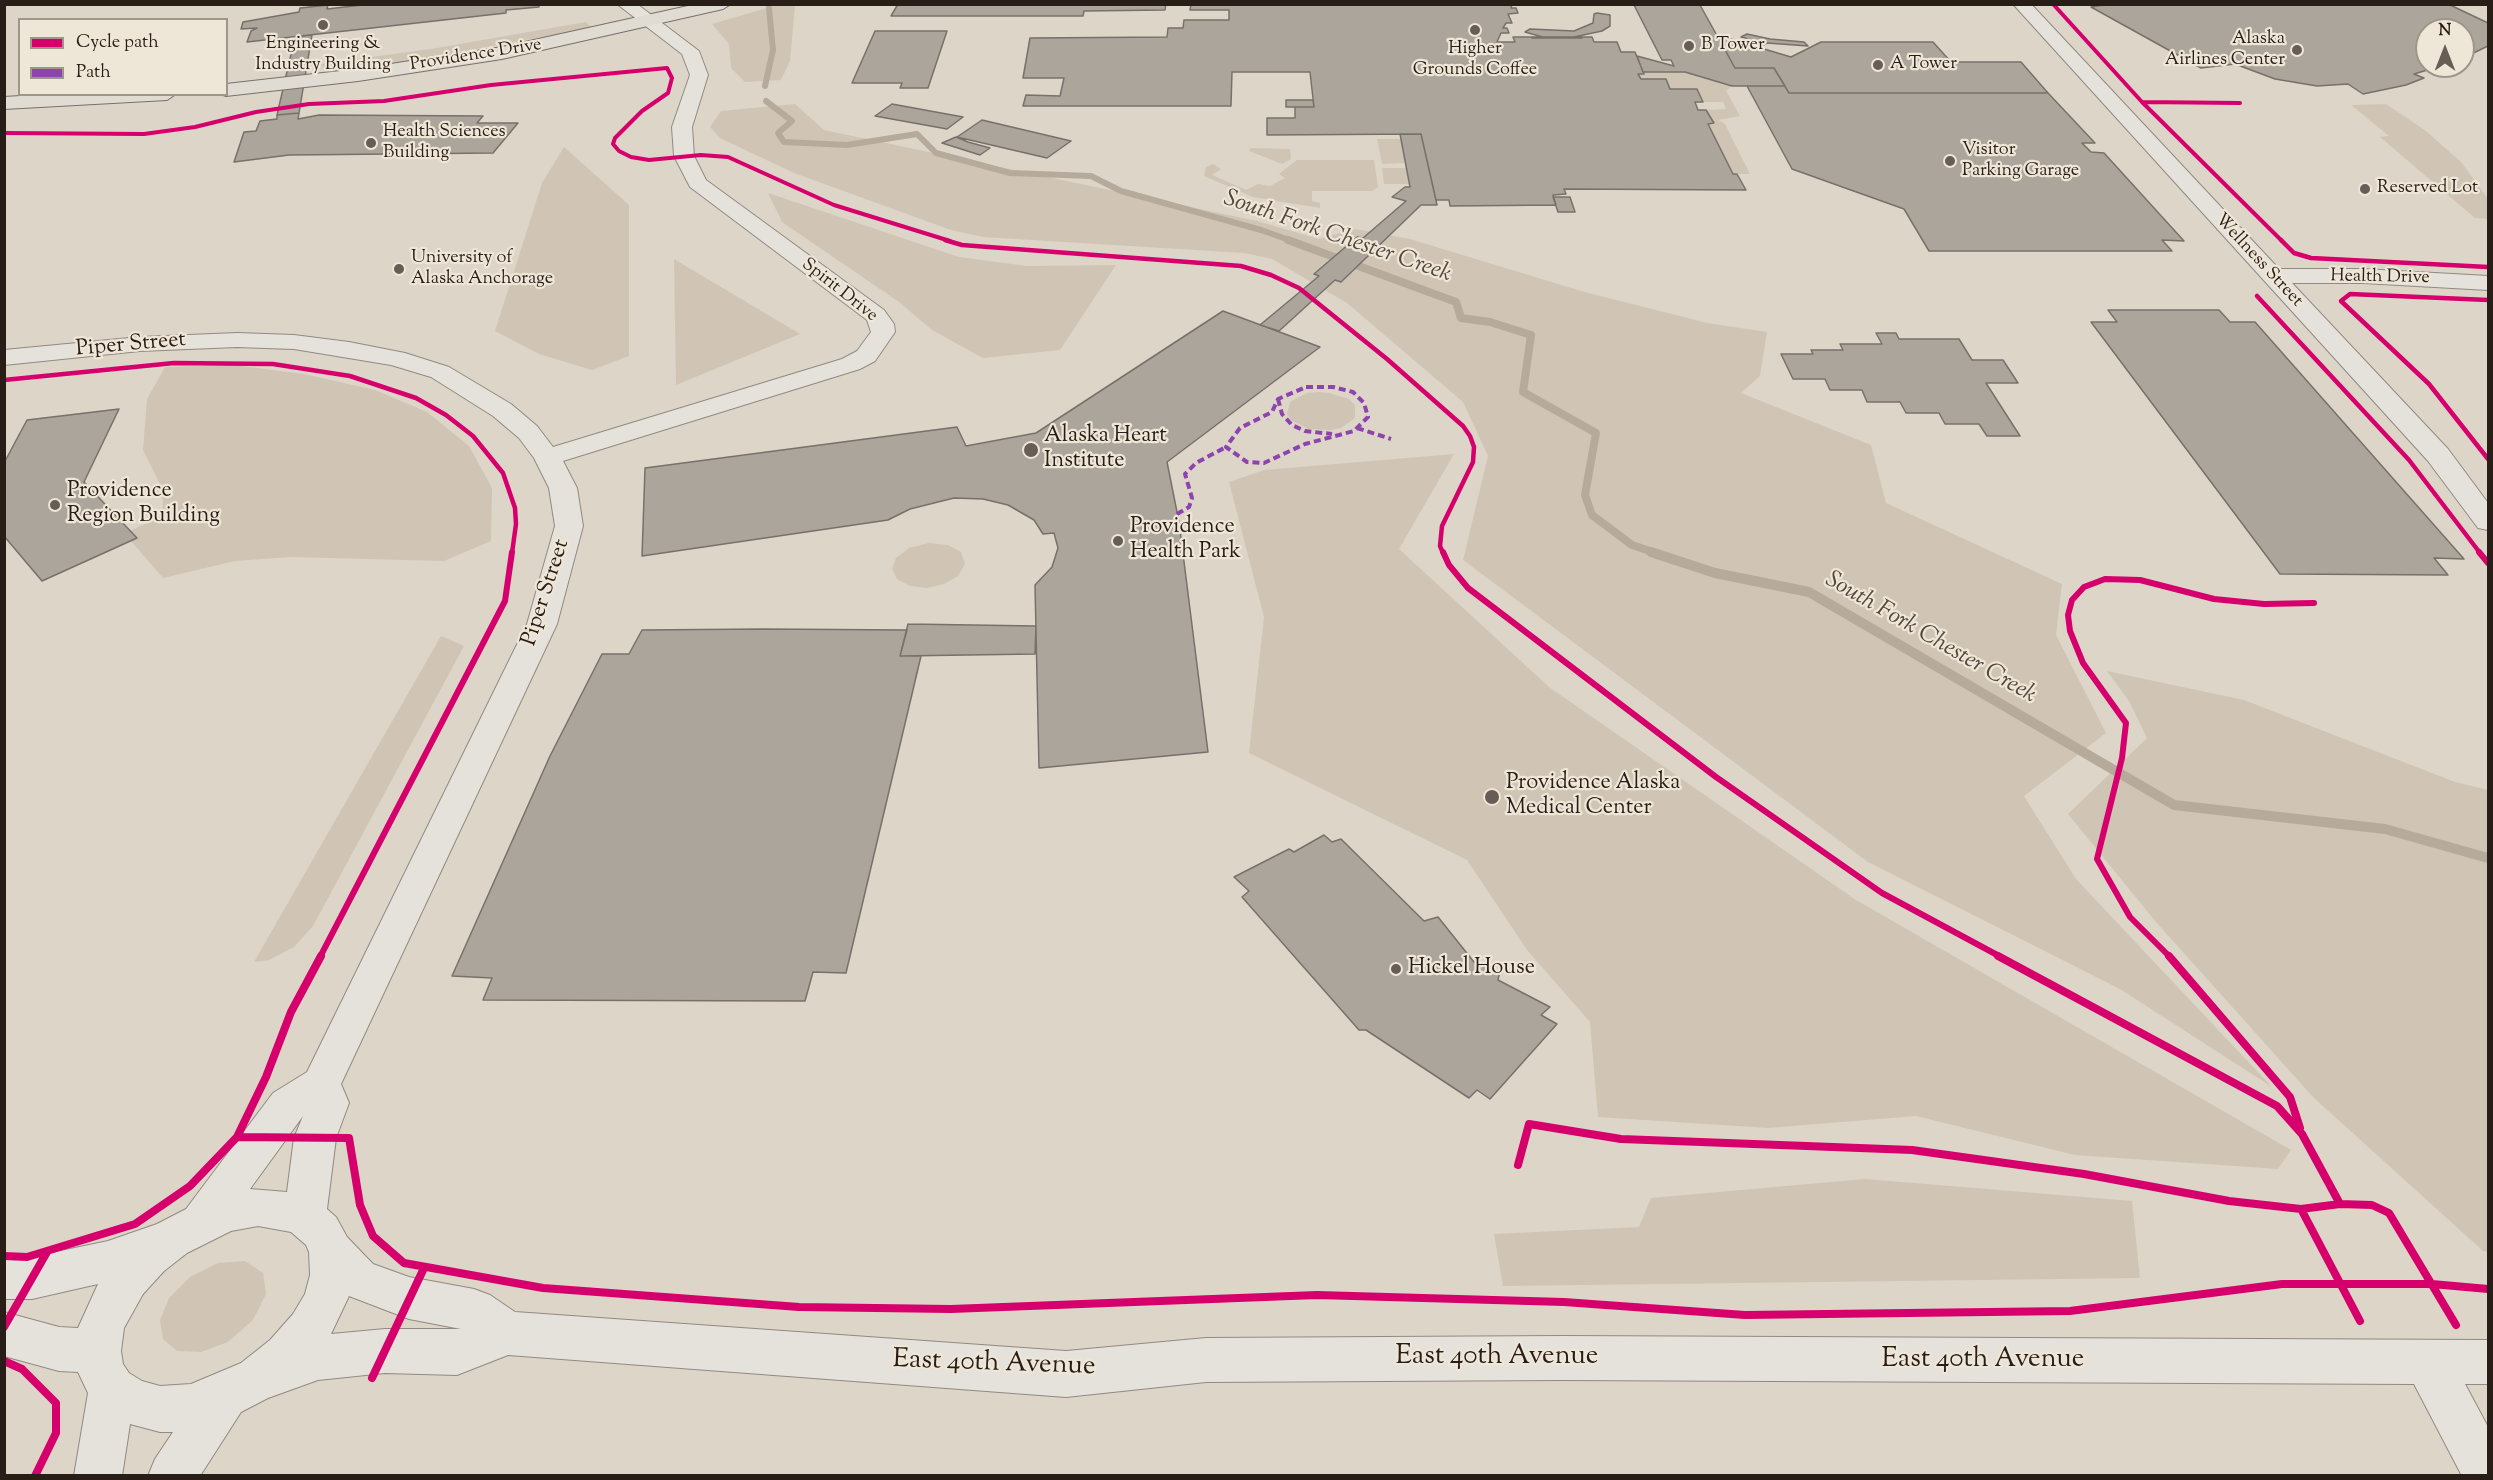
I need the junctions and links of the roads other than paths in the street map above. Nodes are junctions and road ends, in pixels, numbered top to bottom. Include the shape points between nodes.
1 (723, 4) edge
2 (2021, 4) edge
3 (639, 10) edge
4 (519, 31) dead end
5 (228, 90) edge
6 (126, 96) edge
7 (4, 102) edge
8 (2272, 276) junction
9 (2488, 283) edge
10 (4, 358) edge
11 (547, 457) junction
12 (2488, 522) edge
13 (321, 1084) junction
14 (186, 1231) junction
15 (318, 1234) junction
16 (4, 1278) edge
17 (508, 1332) junction
18 (4, 1334) edge
19 (2427, 1361) junction
20 (2488, 1362) edge
21 (105, 1370) junction
22 (241, 1388) junction
23 (2488, 1475) edge
24 (98, 1476) edge
25 (172, 1476) edge

1 - 3 main road, Providence Drive
2 - 8 street, Wellness Street
3 - 4 main road, Providence Drive
3 - 5 main road, Providence Drive via 555,43 440,63
3 - 11 street, Spirit Drive via 690,51 699,75 682,127 684,156 698,183 876,315 883,332 866,356 851,364
6 - 7 main road
8 - 9 street, Health Drive
8 - 12 street, Wellness Street via 2438,455
10 - 11 street, Piper Street via 185,341 294,342 348,349 440,372 502,410 528,432
11 - 13 street, Piper Street via 563,488 569,526 542,624
13 - 14 street via 287,1105
13 - 15 street via 329,1103 315,1138
14 - 15 street via 230,1212 258,1207 283,1210
14 - 16 street via 108,1262 32,1278
14 - 21 street via 148,1257 111,1303 101,1328
15 - 17 street, East 40th Avenue via 358,1279 409,1298 474,1310
15 - 22 street via 332,1275 325,1302 286,1356
17 - 19 street, East 40th Avenue via 1066,1374 1206,1360
17 - 22 street, East 40th Avenue via 457,1353 385,1351 318,1358
18 - 21 street via 59,1349
19 - 20 street, East 40th Avenue
19 - 23 street
21 - 22 street via 133,1402 160,1409 191,1407
21 - 24 street
22 - 25 street

